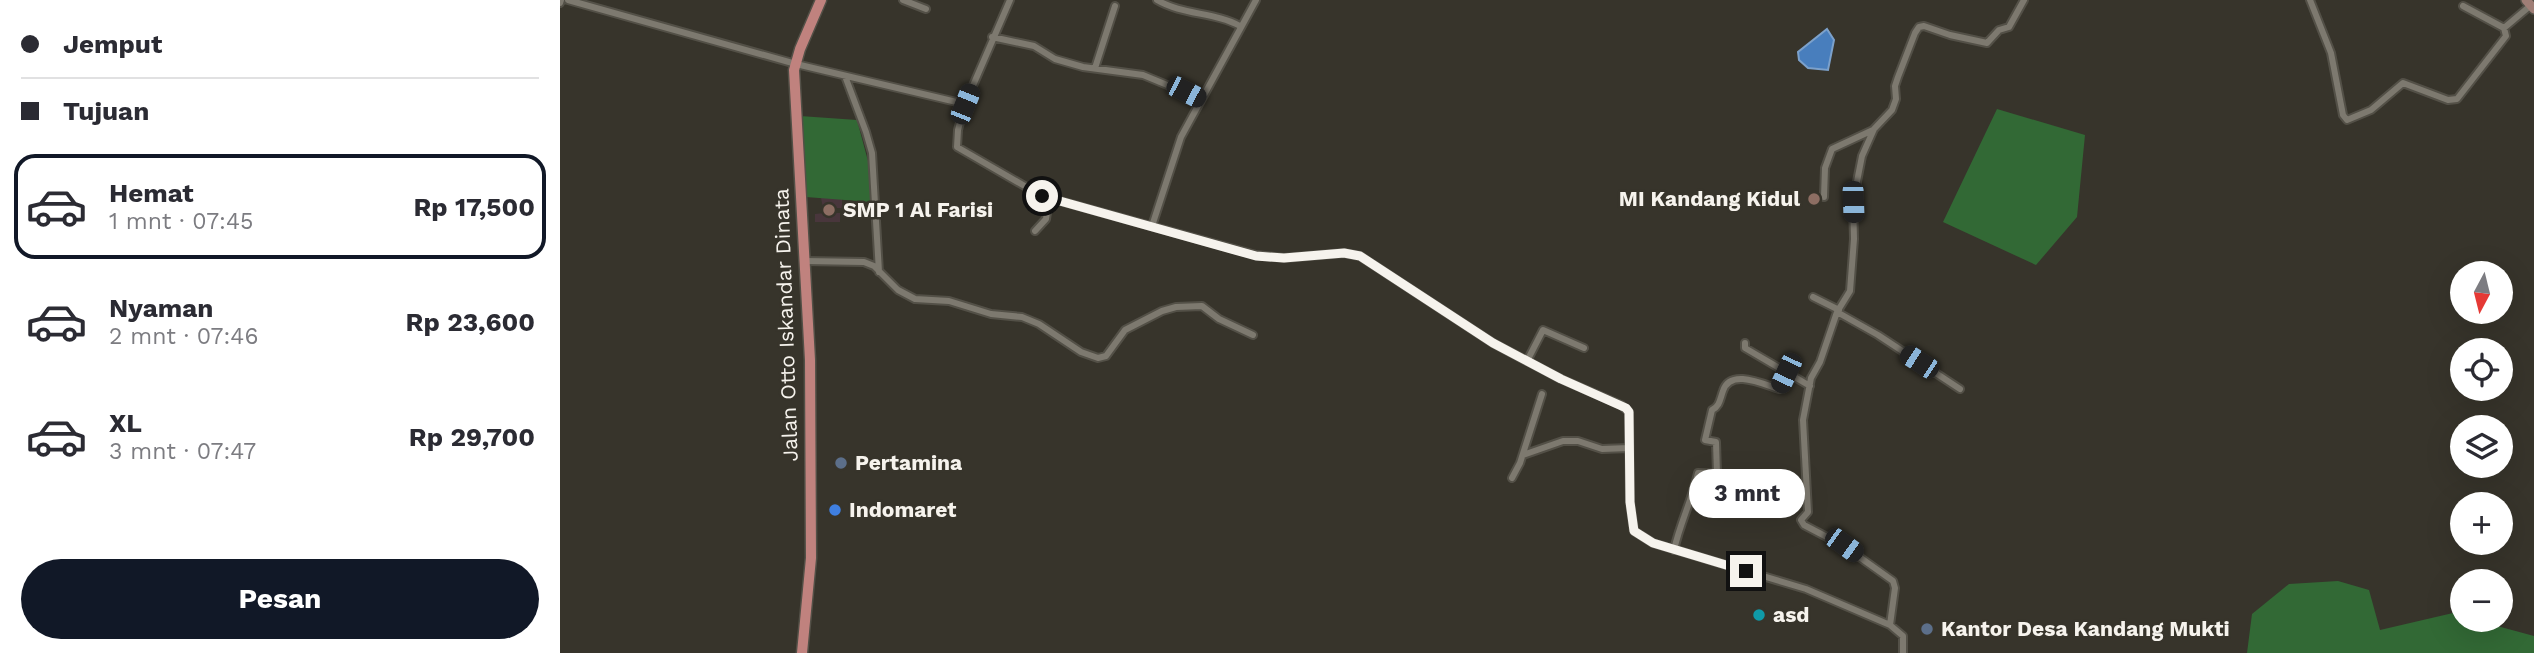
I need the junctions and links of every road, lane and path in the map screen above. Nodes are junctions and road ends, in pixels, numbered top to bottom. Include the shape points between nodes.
1 (568, 0) edge
2 (605, 0) edge
3 (821, 0) edge
4 (903, 0) edge
5 (1010, 0) edge
6 (1157, 0) edge
7 (1256, 0) edge
8 (2018, 0) edge
9 (2024, 0) edge
10 (2310, 0) edge
11 (2530, 5) edge
12 (1115, 6) dead end
13 (2463, 6) dead end
14 (926, 9) dead end
15 (602, 10) junction
16 (2013, 20) junction
17 (1240, 26) junction
18 (2504, 28) junction
19 (992, 37) junction
20 (796, 64) junction
21 (1096, 68) junction
22 (845, 76) junction
23 (1201, 99) junction
24 (965, 104) junction
25 (1874, 129) junction
26 (1824, 197) dead end
27 (1049, 199) junction
28 (1152, 226) junction
29 (1035, 231) dead end
30 (805, 261) junction
31 (879, 272) junction
32 (1813, 297) dead end
33 (1838, 311) junction
34 (1253, 335) dead end
35 (1745, 343) dead end
36 (1584, 348) dead end
37 (1527, 361) junction
38 (1786, 373) junction
39 (1810, 386) junction
40 (1960, 388) dead end
41 (1542, 394) dead end
42 (1629, 448) junction
43 (1523, 455) junction
44 (1512, 478) dead end
45 (1674, 550) junction
46 (1890, 625) junction
47 (802, 653) edge
48 (1903, 653) edge

1 - 15 street
2 - 15 street
3 - 20 main road, Jalan Otto Iskandar Dinata
4 - 14 street
5 - 19 street
6 - 17 street
7 - 17 street
8 - 16 street
9 - 16 street
10 - 18 street via 2331,53 2347,120 2371,110 2403,83 2448,100 2457,99 2504,40
11 - 18 street
12 - 21 street
13 - 18 street
15 - 20 street
16 - 25 street via 1987,43 1919,27 1895,86 1892,110
17 - 23 street
19 - 21 street
19 - 24 street
20 - 22 street
20 - 30 main road, Jalan Otto Iskandar Dinata
21 - 23 street via 1143,75
22 - 24 street
22 - 31 street via 872,153
23 - 28 street via 1174,155
24 - 27 street via 957,147
25 - 26 street via 1832,149 1825,168
25 - 33 street via 1854,191 1851,281
27 - 28 street
27 - 29 street via 1046,219
28 - 37 street via 1268,258 1360,256
30 - 31 street via 864,262
30 - 47 main road, Jalan Otto Iskandar Dinata via 811,558
31 - 34 street via 915,299 949,301 990,314 1022,317 1098,358 1106,355 1125,330 1176,307 1202,306
32 - 33 street
33 - 39 street
33 - 40 street
35 - 38 street via 1745,348
36 - 37 street via 1543,330
37 - 42 street via 1626,408
38 - 39 street
38 - 45 street via 1779,389 1743,379 1725,385 1718,407 1712,410 1705,440 1716,442 1717,474 1698,474
39 - 46 street via 1803,420 1808,512 1801,520 1893,581
41 - 43 street
42 - 43 street via 1602,449 1578,441
42 - 45 street via 1634,531
43 - 44 street
45 - 46 street via 1805,589
46 - 48 street via 1903,636

